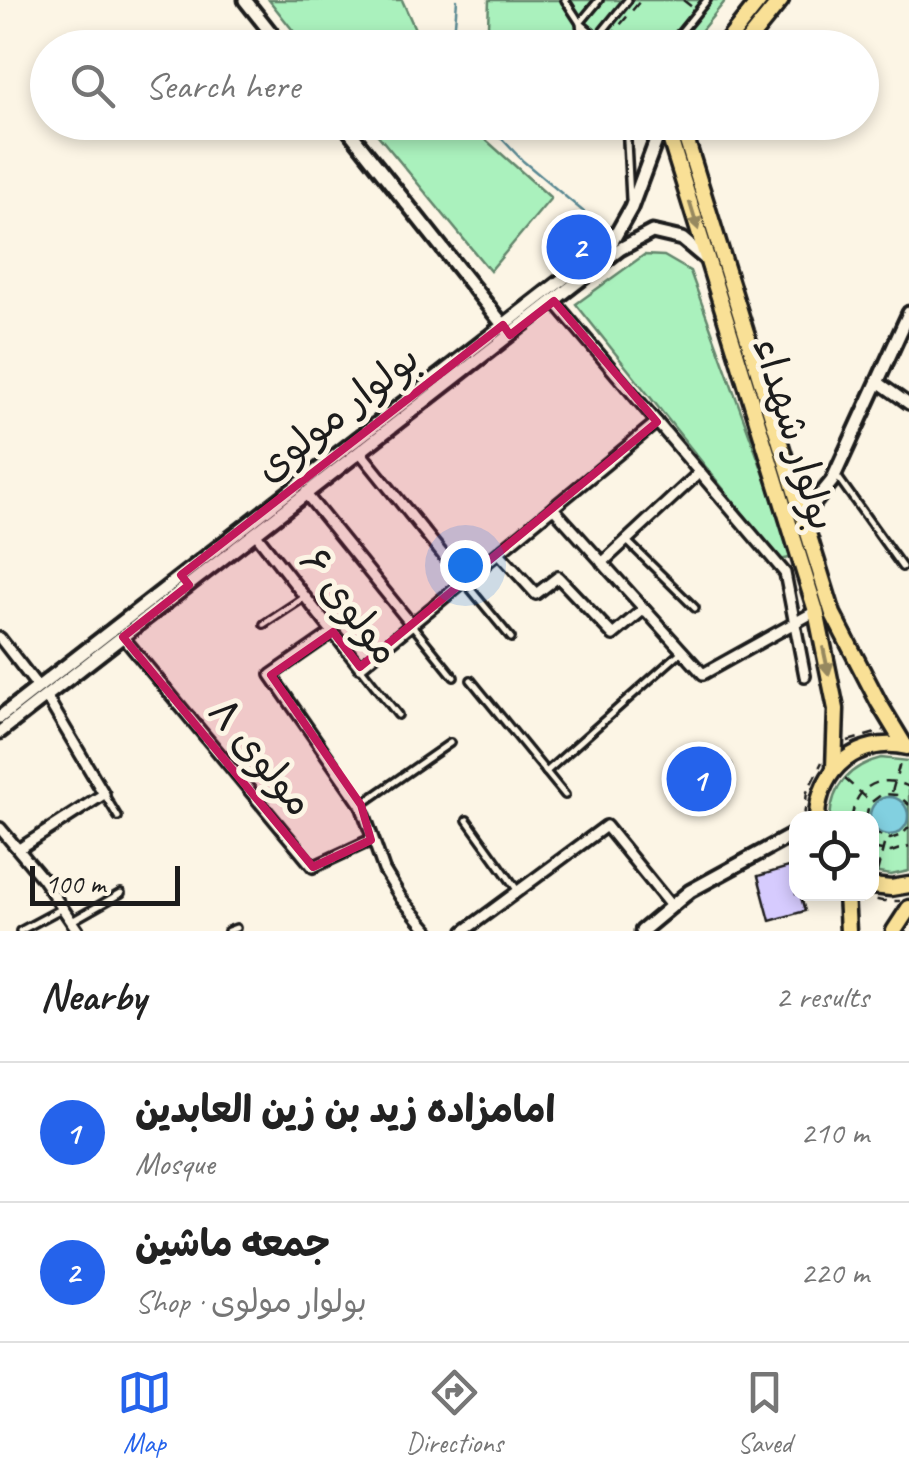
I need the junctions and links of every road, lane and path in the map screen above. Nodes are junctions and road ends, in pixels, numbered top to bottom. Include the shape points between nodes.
1 (245, 0) edge
2 (565, 0) edge
3 (599, 0) edge
4 (628, 0) edge
5 (640, 0) edge
6 (684, 0) edge
7 (707, 0) edge
8 (760, 0) edge
9 (781, 0) edge
10 (698, 11) junction
11 (580, 23) junction
12 (269, 30) edge
13 (582, 30) edge
14 (588, 30) edge
15 (603, 30) edge
16 (618, 30) edge
17 (683, 30) edge
18 (736, 30) edge
19 (757, 30) edge
20 (356, 140) edge
21 (627, 140) edge
22 (657, 140) edge
23 (670, 140) edge
24 (686, 140) edge
25 (631, 208) junction
26 (617, 245) junction
27 (708, 260) junction
28 (554, 301) junction
29 (909, 313) edge
30 (507, 330) junction
31 (753, 380) junction
32 (878, 382) junction
33 (909, 404) edge
34 (657, 422) junction
35 (360, 452) junction
36 (700, 472) junction
37 (836, 474) junction
38 (306, 494) junction
39 (800, 507) junction
40 (553, 508) junction
41 (255, 533) junction
42 (626, 540) junction
43 (499, 553) junction
44 (602, 562) junction
45 (802, 564) junction
46 (902, 568) dead end
47 (785, 573) junction
48 (185, 580) junction
49 (464, 582) junction
50 (305, 596) junction
51 (695, 608) dead end
52 (644, 609) junction
53 (816, 611) junction
54 (795, 623) junction
55 (264, 624) dead end
56 (412, 625) junction
57 (333, 632) junction
58 (122, 636) junction
59 (0, 638) edge
60 (510, 638) dead end
61 (682, 651) junction
62 (360, 668) junction
63 (805, 676) dead end
64 (454, 677) dead end
65 (471, 680) dead end
66 (42, 692) junction
67 (0, 716) edge
68 (398, 716) dead end
69 (0, 732) edge
70 (450, 744) dead end
71 (904, 754) edge
72 (546, 772) junction
73 (842, 775) junction
74 (895, 781) junction
75 (909, 787) edge
76 (861, 792) junction
77 (891, 793) junction
78 (104, 794) junction
79 (565, 796) dead end
80 (871, 801) junction
81 (909, 805) edge
82 (361, 806) junction
83 (818, 811) edge
84 (853, 811) edge
85 (868, 811) edge
86 (118, 817) dead end
87 (467, 820) dead end
88 (909, 827) edge
89 (1, 832) edge
90 (905, 832) junction
91 (879, 836) edge
92 (789, 837) edge
93 (909, 837) edge
94 (886, 839) junction
95 (371, 840) junction
96 (909, 846) edge
97 (20, 850) junction
98 (879, 851) edge
99 (882, 852) junction
100 (879, 860) edge
101 (884, 874) dead end
102 (879, 875) edge
103 (879, 881) edge
104 (909, 885) edge
105 (518, 891) junction
106 (121, 893) dead end
107 (846, 901) edge
108 (672, 906) junction
109 (64, 908) junction
110 (909, 908) edge
111 (72, 920) junction
112 (236, 928) dead end
113 (20, 931) edge
114 (78, 931) edge
115 (228, 931) edge
116 (429, 931) edge
117 (464, 931) edge
118 (642, 931) edge
119 (848, 931) edge
120 (894, 931) edge

1 - 12 street
2 - 11 lane
3 - 11 lane
4 - 15 lane
5 - 16 path
6 - 10 path
7 - 10 lane
8 - 18 main road
9 - 19 main road
10 - 17 lane
11 - 13 lane
11 - 14 lane
20 - 30 street
21 - 25 lane
22 - 25 street, بولوار مولوی
23 -> 27 main road, بولوار شهداء
24 - 31 main road, بولوار شهداء
25 - 26 street, بولوار مولوی
26 - 27 street, بولوار مولوی via 652,232 682,239
26 - 28 street, بولوار مولوی
26 - 30 street, بولوار مولوی
27 - 31 main road, بولوار شهداء
28 - 30 street, بولوار مولوی
28 - 34 street
29 - 32 street
30 - 35 street, بولوار مولوی
30 - 48 street, بولوار مولوی
31 - 39 main road, بولوار شهداء
31 - 45 main road, بولوار شهداء
32 - 33 street
32 - 37 street
34 - 36 street
34 - 40 street
35 - 38 street, بولوار مولوی
35 - 49 street
36 - 42 street
36 - 47 street
37 - 39 street via 815,502
37 - 46 lane
38 - 41 street, بولوار مولوی
38 - 56 street
39 - 71 main road, بولوار شهداء via 833,614
40 - 43 street
40 - 44 street
41 - 48 street, بولوار مولوی
41 - 50 street, مولوی ۶
42 - 44 street
42 - 51 lane
43 - 49 street
43 - 52 street via 536,594 558,578 613,635
44 - 52 street
45 - 47 street
45 - 53 main road, بولوار شهداء
47 - 54 street
48 - 58 street, بولوار مولوی
48 - 66 street, بولوار مولوی
49 - 56 street
49 - 60 lane
50 - 55 lane
50 - 57 street, مولوی ۶
52 - 61 street
53 - 54 street
53 -> 73 main road, بولوار شهداء
54 - 61 street via 703,674
54 - 63 street
56 - 62 street
56 - 64 lane
57 - 62 street, مولوی ۶
57 - 82 street via 271,675
58 - 66 street, بولوار مولوی
58 - 95 street, مولوی ۸ via 313,867
59 - 66 street
61 - 72 lane
62 - 68 lane, مولوی ۶
65 - 72 lane
66 - 67 street, بولوار مولوی
66 - 69 street, بولوار مولوی
66 - 78 street
70 - 82 lane
71 - 73 main road via 871,746 847,757
71 - 74 path
72 - 79 lane
73 - 76 path
73 - 83 main road, بولوار شهداء via 822,790
74 - 75 path
74 - 76 path via 878,781
74 - 77 path
76 - 80 path
76 - 84 path
77 - 80 path
77 - 81 path
78 - 86 lane
78 - 97 street
80 - 85 path
82 - 95 street
87 - 105 lane
88 - 90 path
89 - 97 street
90 - 93 path
90 - 94 path
91 - 94 path
92 - 108 street
94 - 99 path
95 - 116 street via 401,898
96 - 99 path
97 - 109 street
98 - 99 path
99 - 100 path
101 - 102 path
103 - 104 main road via 890,888
105 - 108 street via 606,826
105 - 117 street
106 - 111 lane
107 - 119 main road
108 - 118 street
109 - 111 street
109 - 113 lane
110 - 120 main road
111 - 114 street
112 - 115 lane

